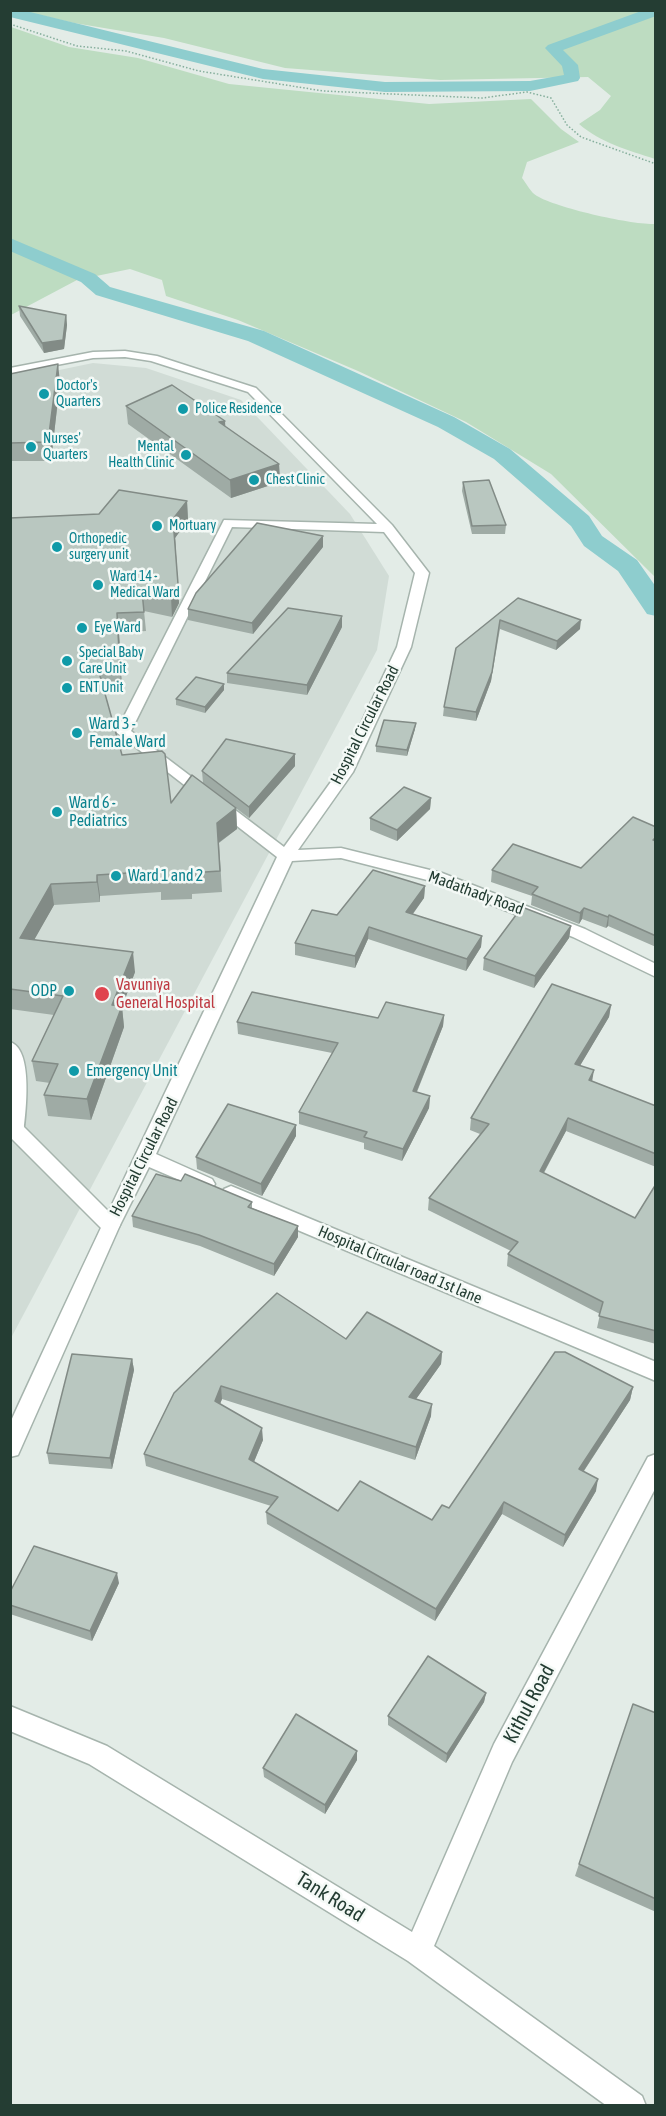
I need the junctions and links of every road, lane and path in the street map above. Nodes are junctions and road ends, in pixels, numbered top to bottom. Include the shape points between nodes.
1 (10, 24) edge
2 (656, 165) edge
3 (10, 371) edge
4 (388, 528) junction
5 (286, 856) junction
6 (656, 971) edge
7 (10, 1048) edge
8 (13, 1126) edge
9 (146, 1157) junction
10 (110, 1225) junction
11 (656, 1372) edge
12 (10, 1448) edge
13 (656, 1464) edge
14 (10, 1718) edge
15 (418, 1952) junction
16 (632, 2106) edge

1 - 2 path via 77,46 126,51 199,71 323,91 482,98 527,92 551,98 567,125 581,137
3 - 4 street, Hospital Circular Road via 93,355 125,354 153,358 252,390
4 - 5 street, Hospital Circular Road via 422,573 404,647 345,772
4 - 5 street via 228,522 123,732
5 - 6 street, Madathady Road via 341,853 436,877 579,933
5 - 9 street, Hospital Circular Road
7 - 8 street via 19,1079
8 - 10 street
9 - 10 street, Hospital Circular Road
9 - 11 street, Hospital Circular road 1st lane
10 - 12 street, Hospital Circular Road
13 - 15 street, Kithul Road via 503,1753
14 - 15 street, Tank Road via 98,1755
15 - 16 street, Tank Road

